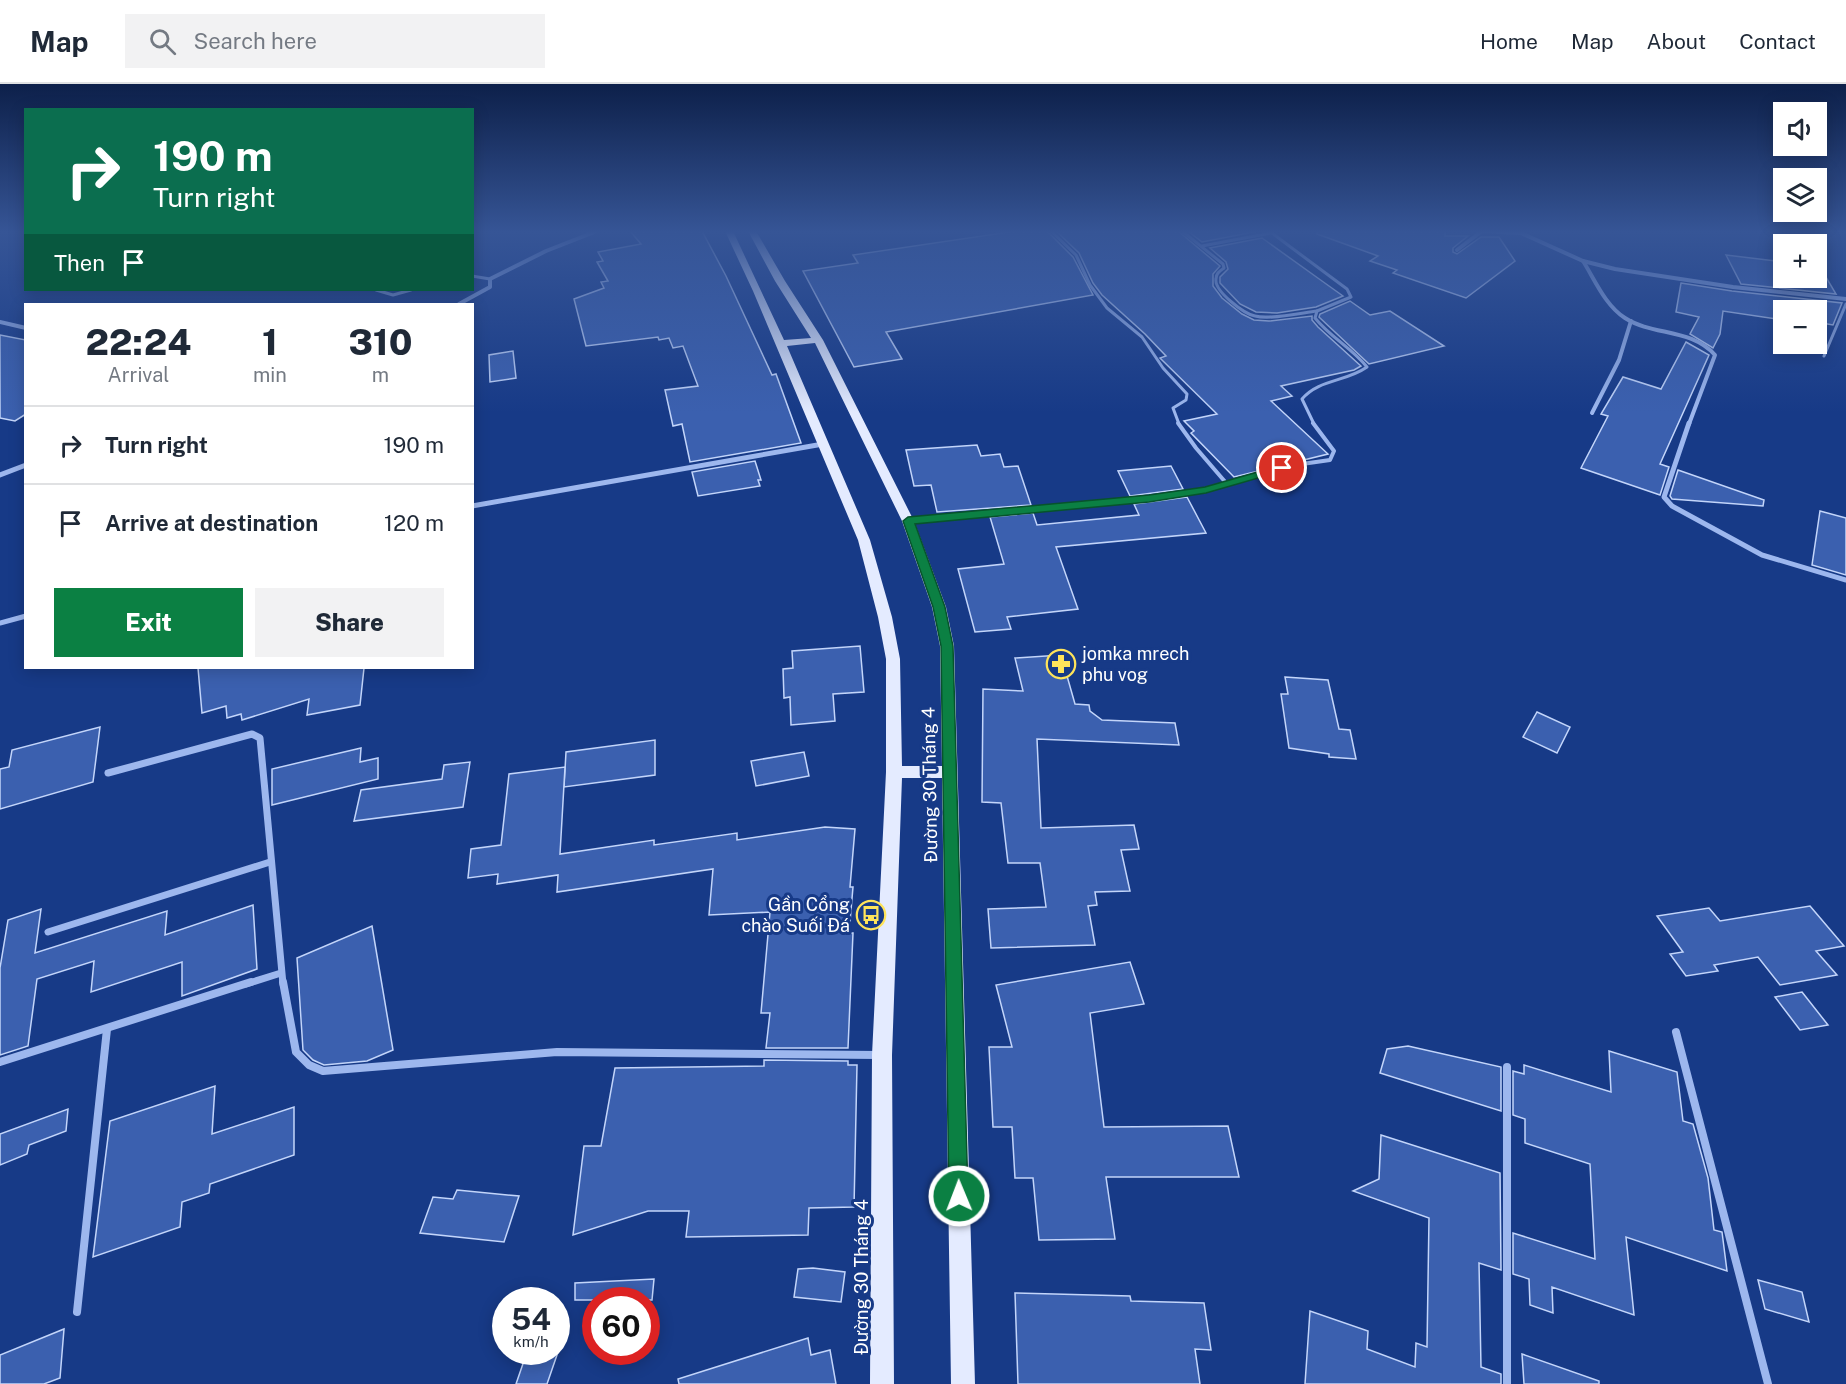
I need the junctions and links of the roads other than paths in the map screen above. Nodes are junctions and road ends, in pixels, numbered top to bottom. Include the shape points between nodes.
1 (382, 292) edge
2 (405, 292) edge
3 (481, 292) edge
4 (758, 292) edge
5 (787, 292) edge
6 (1095, 292) edge
7 (1221, 292) edge
8 (1348, 292) edge
9 (1602, 292) edge
10 (1768, 292) edge
11 (1846, 302) edge
12 (461, 303) edge
13 (1317, 311) junction
14 (1631, 321) junction
15 (0, 322) edge
16 (24, 328) edge
17 (818, 340) junction
18 (778, 344) junction
19 (1824, 356) dead end
20 (1592, 413) dead end
21 (823, 444) junction
22 (24, 466) edge
23 (0, 475) edge
24 (1227, 484) junction
25 (474, 506) edge
26 (908, 521) junction
27 (1846, 580) edge
28 (24, 617) edge
29 (0, 623) edge
30 (108, 772) dead end
31 (894, 772) junction
32 (950, 772) junction
33 (270, 862) junction
34 (48, 932) dead end
35 (281, 973) junction
36 (107, 1029) junction
37 (1676, 1032) dead end
38 (882, 1055) junction
39 (0, 1062) edge
40 (1507, 1067) dead end
41 (76, 1312) dead end
42 (882, 1384) edge
43 (963, 1384) edge
44 (1507, 1384) edge
45 (1768, 1384) edge

1 - 2 lane via 393,295
3 - 12 street
4 - 18 main road, Đường 30 Tháng 4
5 - 17 main road, Đường 30 Tháng 4
6 - 24 lane via 1107,308 1142,337 1187,394 1186,400 1173,408 1174,414
7 - 13 lane via 1257,317
8 - 13 lane via 1351,297
9 - 14 street
10 - 11 street
11 - 19 lane
13 - 24 lane via 1315,318 1324,329 1354,351 1367,367 1316,386 1302,399 1306,412 1334,451 1333,456 1330,460 1295,465
14 - 20 street via 1619,360
14 - 27 street via 1693,340 1712,349 1715,355 1676,457 1665,498 1672,506 1762,555
15 - 16 street
17 - 18 main road
17 - 26 main road, Đường 30 Tháng 4
18 - 21 main road, Đường 30 Tháng 4
21 - 25 street
21 - 31 main road, Đường 30 Tháng 4 via 864,540 885,617 893,659
22 - 23 street
24 - 26 lane via 1149,498
26 - 32 main road, Đường 30 Tháng 4 via 939,607 947,646
28 - 29 street
30 - 33 street via 252,734 260,738
31 - 32 main road
31 - 38 main road, Đường 30 Tháng 4
32 - 43 main road, Đường 30 Tháng 4
33 - 34 street
33 - 35 street
35 - 36 street
35 - 38 street via 296,1052 309,1065 323,1071 557,1052
36 - 39 street
36 - 41 street
37 - 45 street
38 - 42 main road, Đường 30 Tháng 4
40 - 44 street

